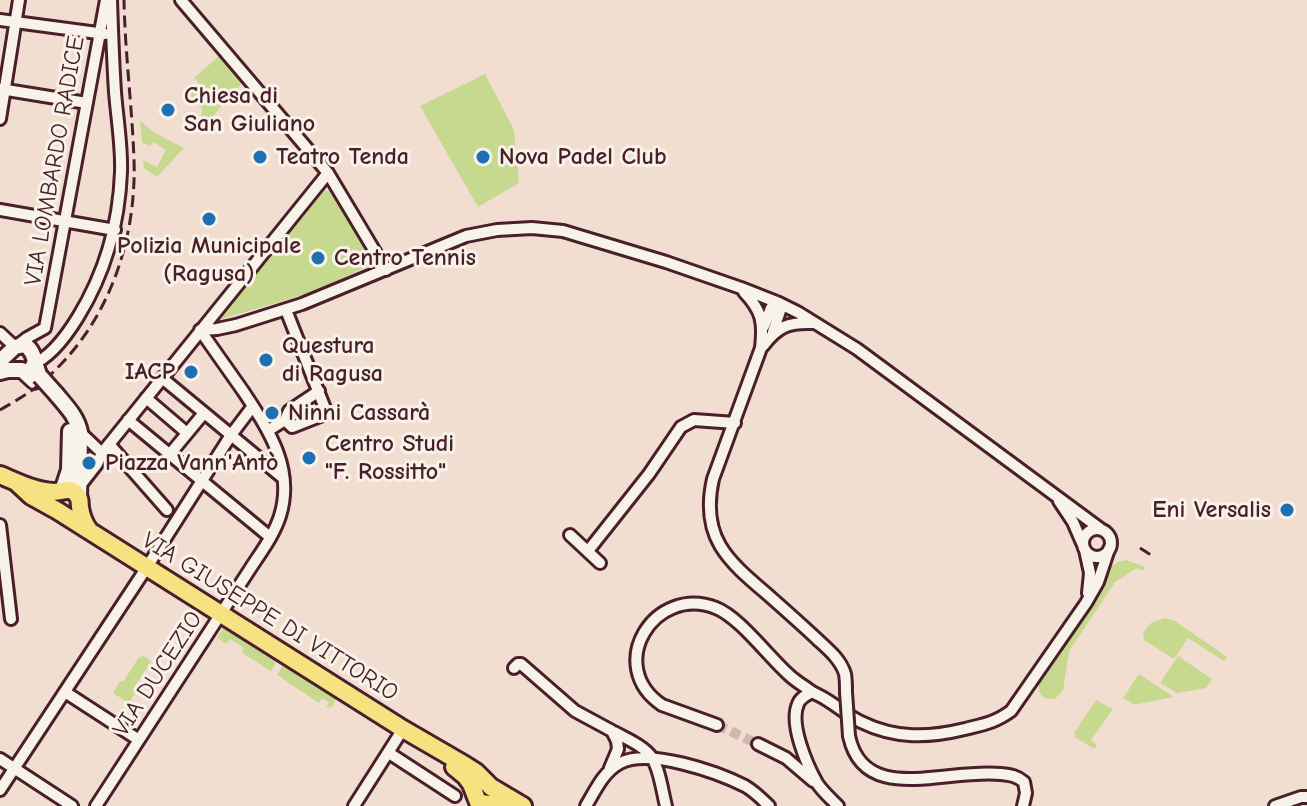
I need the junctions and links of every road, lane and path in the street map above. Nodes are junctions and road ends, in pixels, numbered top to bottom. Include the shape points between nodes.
1 (19, 0) edge
2 (108, 0) edge
3 (181, 0) edge
4 (0, 20) edge
5 (16, 22) junction
6 (99, 33) junction
7 (113, 34) junction
8 (96, 51) junction
9 (113, 51) junction
10 (2, 89) edge
11 (87, 103) junction
12 (0, 119) edge
13 (328, 173) junction
14 (0, 210) edge
15 (65, 220) junction
16 (115, 230) junction
17 (386, 270) junction
18 (741, 288) junction
19 (779, 303) junction
20 (286, 310) junction
21 (817, 323) junction
22 (200, 330) junction
23 (768, 331) junction
24 (0, 333) edge
25 (11, 351) edge
26 (30, 369) junction
27 (0, 372) edge
28 (162, 378) junction
29 (319, 391) junction
30 (54, 398) junction
31 (146, 398) junction
32 (253, 406) junction
33 (204, 413) junction
34 (128, 420) junction
35 (285, 420) junction
36 (735, 423) junction
37 (269, 430) junction
38 (80, 432) junction
39 (187, 433) junction
40 (231, 435) junction
41 (106, 448) junction
42 (170, 454) junction
43 (0, 475) edge
44 (283, 478) junction
45 (202, 480) junction
46 (17, 483) junction
47 (1050, 490) junction
48 (61, 491) junction
49 (79, 497) junction
50 (167, 510) dead end
51 (59, 512) junction
52 (0, 525) edge
53 (1102, 530) junction
54 (90, 531) junction
55 (570, 535) dead end
56 (270, 537) junction
57 (1084, 547) junction
58 (1109, 549) junction
59 (588, 551) junction
60 (600, 563) dead end
61 (147, 567) junction
62 (1086, 603) junction
63 (222, 614) junction
64 (11, 619) dead end
65 (514, 668) dead end
66 (65, 692) junction
67 (812, 692) junction
68 (717, 725) tunnel mouth
69 (403, 729) junction
70 (612, 731) junction
71 (139, 740) junction
72 (758, 744) tunnel mouth
73 (389, 753) junction
74 (0, 759) edge
75 (654, 759) junction
76 (14, 769) junction
77 (607, 773) junction
78 (818, 785) junction
79 (0, 790) edge
80 (455, 796) dead end
81 (483, 797) edge
82 (1307, 797) edge
83 (765, 804) edge
84 (72, 806) edge
85 (96, 806) edge
86 (354, 806) edge
87 (510, 806) edge
88 (523, 806) edge
89 (586, 806) edge
90 (666, 806) edge
91 (838, 806) edge
92 (1023, 806) edge
93 (1275, 806) edge

1 - 5 street
2 - 6 street, VIA LOMBARDO RADICE
2 - 7 street
3 - 13 street
4 - 5 street
5 - 6 street
5 - 10 street
6 - 7 street
6 - 8 street, VIA LOMBARDO RADICE
7 - 9 street
8 - 9 street via 102,44
8 - 11 street, VIA LOMBARDO RADICE
9 - 16 street via 121,170
10 - 11 street
10 - 12 street
11 - 15 street, VIA LOMBARDO RADICE
13 - 17 street
13 - 22 street
14 - 15 street
15 - 16 street
15 - 25 street, VIA LOMBARDO RADICE via 45,328
16 - 26 street via 89,299 62,339
17 - 18 street via 466,236 532,228 563,231
17 - 20 street
18 - 19 street
18 - 23 street via 757,305
19 - 21 street
19 - 23 street
20 - 22 street
20 - 29 street
21 - 23 street via 795,322
21 - 47 street
22 - 28 street
22 - 32 street, VIA DUCEZIO
23 - 36 street
24 - 25 street
25 - 26 main road via 10,362
25 - 26 main road via 28,346 33,352
26 - 27 main road
26 - 30 main road, bridge
28 - 31 street
28 - 33 street
29 - 35 street via 289,411
29 - 35 street via 325,414 292,427
30 - 38 main road via 74,415
30 - 48 main road via 71,433 69,470
31 - 34 street
31 - 39 street
32 - 37 street, VIA DUCEZIO
32 - 40 street
33 - 39 street
33 - 40 street
34 - 41 street
34 - 42 street
35 - 37 street
36 - 59 street via 694,420 681,427
36 - 92 street, bridge via 709,496 717,541 736,568 840,663 851,746 863,770 879,785 903,788 985,772 1016,776 1026,787
37 - 44 street, VIA DUCEZIO
38 - 41 street
38 - 49 main road
39 - 42 street
40 - 44 street
40 - 45 street
41 - 49 street
41 - 50 street
42 - 45 street
43 - 46 main road
44 - 56 street, VIA DUCEZIO via 281,512
45 - 56 street
45 - 61 street
46 - 48 main road
46 - 51 main road, VIA GIUSEPPE DI VITTORIO
47 - 53 street
47 - 57 street
48 - 49 main road
48 - 51 main road via 54,502
49 - 51 main road via 76,511
49 - 54 main road
51 - 54 main road, VIA GIUSEPPE DI VITTORIO
52 - 64 street
53 - 57 street via 1089,532
53 - 58 street via 1109,536
54 - 61 main road, VIA GIUSEPPE DI VITTORIO
55 - 59 street
56 - 63 street, VIA DUCEZIO
57 - 58 street via 1099,556
57 - 62 street via 1090,573
58 - 62 street
59 - 60 street
61 - 63 main road, VIA GIUSEPPE DI VITTORIO
61 - 66 street
62 - 67 street via 1011,711 996,721 929,736 905,735 857,721
63 - 69 main road, VIA GIUSEPPE DI VITTORIO
63 - 71 street, VIA DUCEZIO
65 - 70 street via 521,664 575,711
66 - 71 street
66 - 76 street
67 - 68 street via 721,610 694,603 672,608 649,624 639,639 636,664 641,682 662,705
67 - 78 street via 798,703 796,724
69 - 73 street
69 - 81 main road, VIA GIUSEPPE DI VITTORIO via 476,772
70 - 75 street
70 - 77 street via 618,749
71 - 85 street, VIA DUCEZIO
72 - 78 street via 786,758
73 - 80 street
73 - 86 street
74 - 76 street
75 - 77 street via 635,758
75 - 83 street via 711,772 748,788
75 - 90 street
76 - 79 street
76 - 84 street
77 - 89 street
78 - 91 street
81 - 87 main road
81 - 88 main road, VIA GIUSEPPE DI VITTORIO
82 - 93 street

